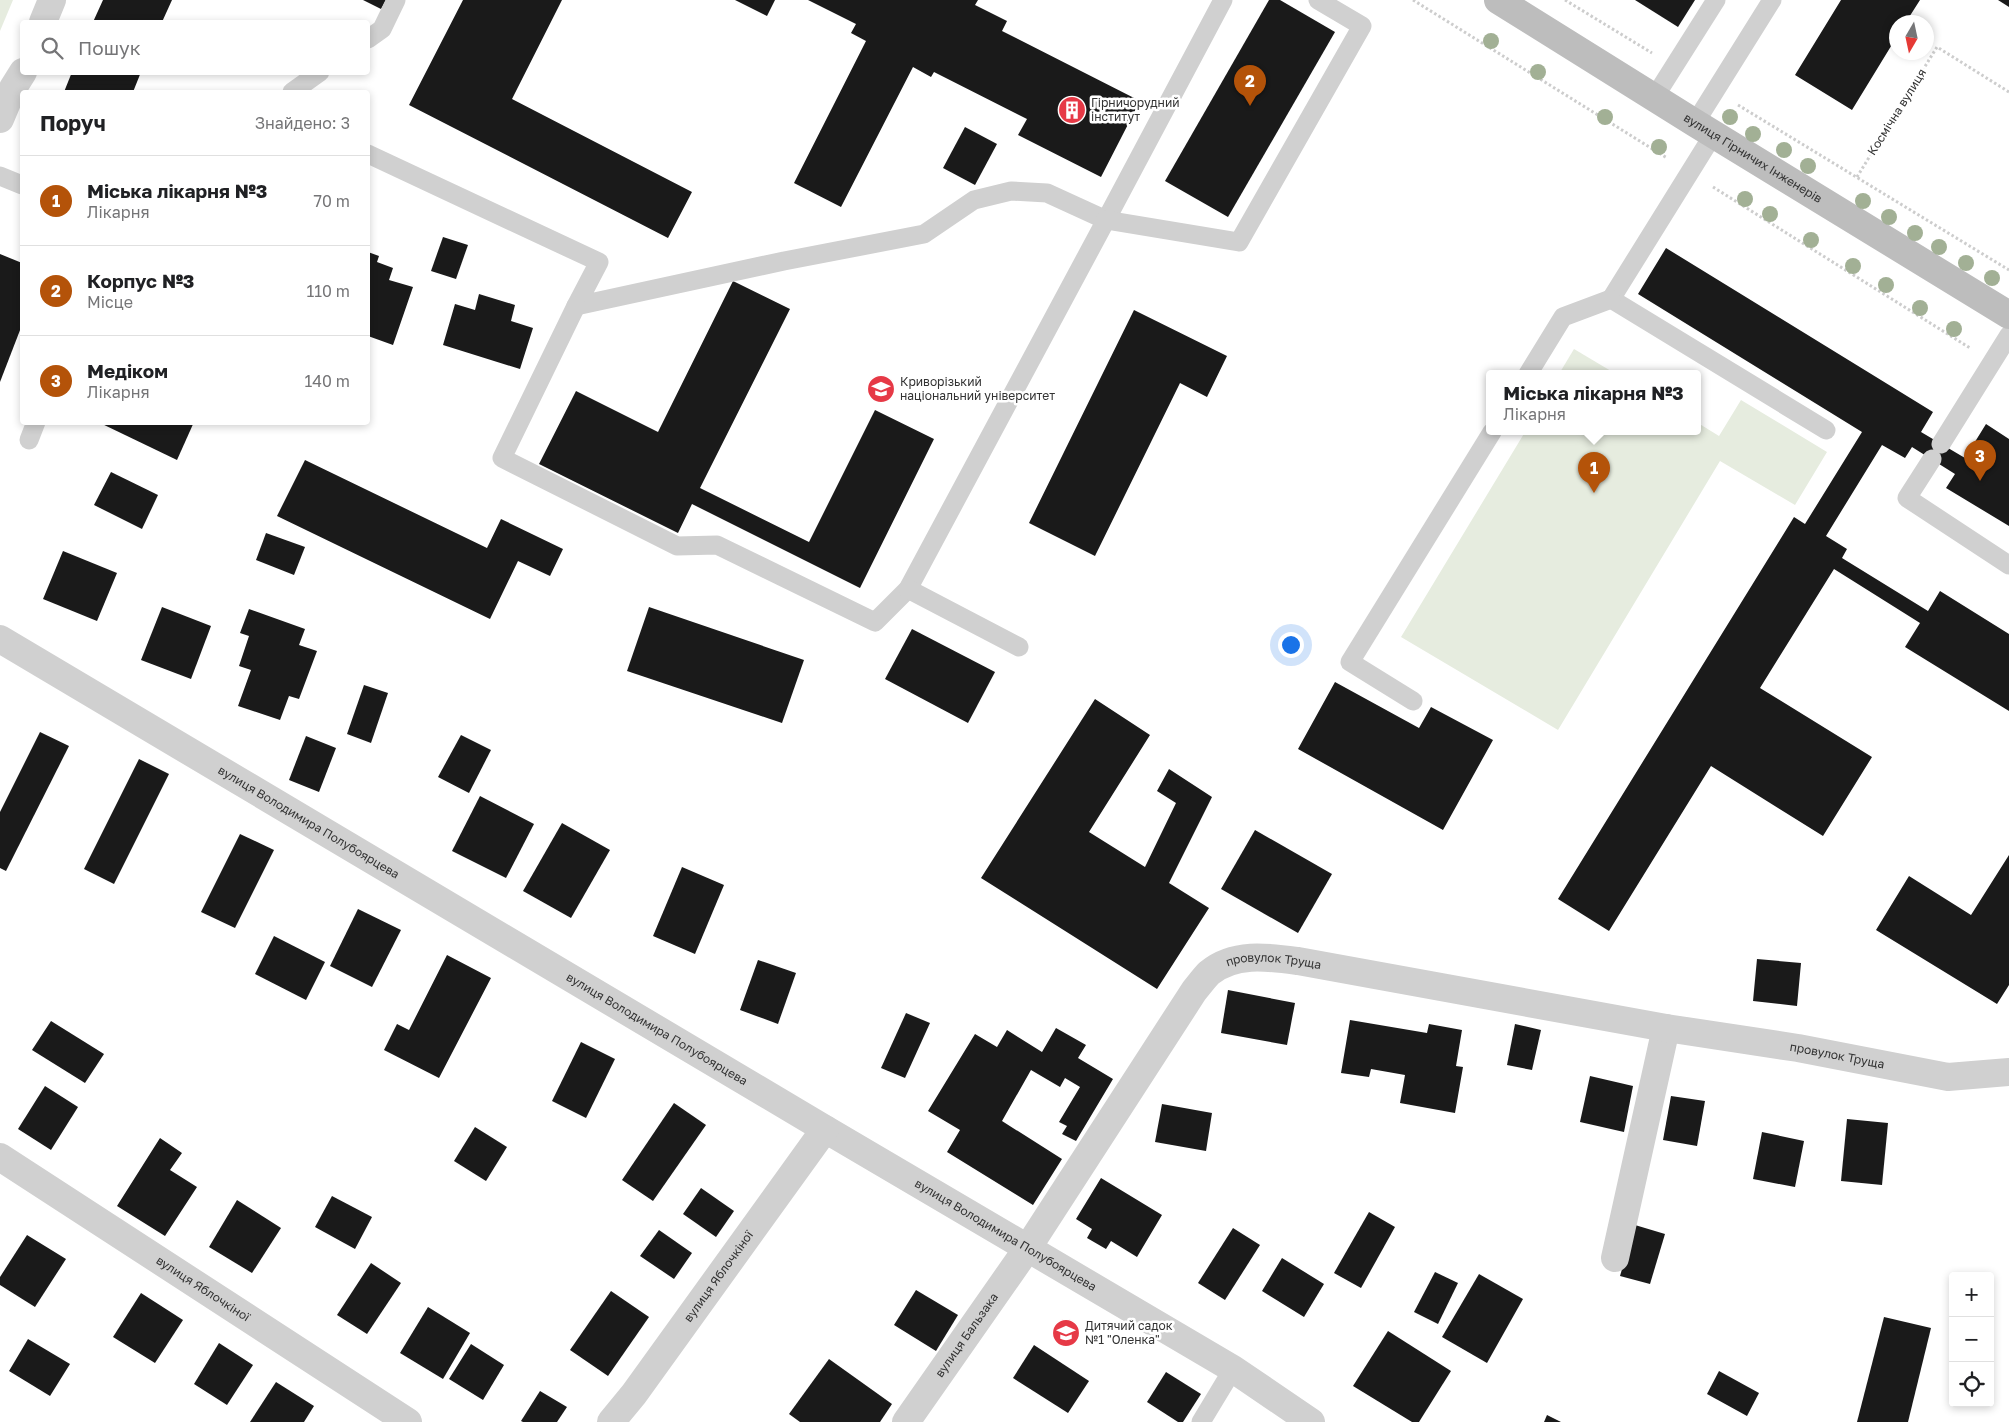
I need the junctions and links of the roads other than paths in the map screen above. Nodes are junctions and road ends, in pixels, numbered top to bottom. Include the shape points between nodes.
1 (52, 0) edge
2 (396, 0) edge
3 (1223, 0) edge
4 (1318, 0) edge
5 (1498, 0) edge
6 (1716, 0) edge
7 (1772, 0) edge
8 (44, 20) edge
9 (370, 38) edge
10 (21, 75) edge
11 (316, 75) edge
12 (295, 90) edge
13 (1654, 98) junction
14 (0, 119) edge
15 (1704, 129) junction
16 (370, 155) edge
17 (0, 176) edge
18 (20, 184) edge
19 (1106, 220) junction
20 (1611, 299) junction
21 (576, 306) junction
22 (2009, 315) edge
23 (2009, 335) edge
24 (1530, 370) edge
25 (35, 425) edge
26 (1826, 430) dead end
27 (1490, 435) edge
28 (29, 440) dead end
29 (2009, 565) edge
30 (908, 589) junction
31 (0, 638) edge
32 (1019, 647) dead end
33 (1414, 701) dead end
34 (1666, 1028) junction
35 (2009, 1072) edge
36 (825, 1130) junction
37 (0, 1156) edge
38 (1028, 1249) junction
39 (1615, 1258) dead end
40 (1233, 1369) junction
41 (408, 1422) edge
42 (612, 1422) edge
43 (906, 1422) edge
44 (1201, 1422) edge
45 (1311, 1422) edge

1 - 8 street
2 - 9 lane via 382,29
3 - 19 lane
4 - 19 lane via 1362,26 1239,242
5 - 13 street, вулиця Гірничих Інженерів
6 - 13 lane
7 - 15 lane via 1714,90
10 - 14 street
11 - 12 lane
13 - 15 street, вулиця Гірничих Інженерів
15 - 20 lane via 1690,172
15 - 22 street, вулиця Гірничих Інженерів
16 - 21 lane via 599,262
17 - 18 lane
19 - 21 lane via 1047,193 1011,191 974,200 924,234
19 - 30 lane
20 - 24 lane via 1563,317
20 - 26 lane
21 - 30 lane via 502,458 677,546 717,545 875,622
23 - 29 lane via 1907,498
25 - 28 lane
27 - 33 lane via 1350,662
30 - 32 lane
31 - 36 street, вулиця Володимира Полубоярцева
34 - 35 street, провулок Труща via 1798,1048 1948,1077
34 - 38 street, провулок Труща via 1298,961 1263,956 1227,961 1194,991
34 - 39 street
36 - 38 street, вулиця Володимира Полубоярцева
36 - 42 street, вулиця Яблочкіної
37 - 41 street, вулиця Яблочкіної
38 - 40 street, вулиця Володимира Полубоярцева
38 - 43 street, вулиця Бальзака
40 - 44 lane
40 - 45 street, вулиця Володимира Полубоярцева

